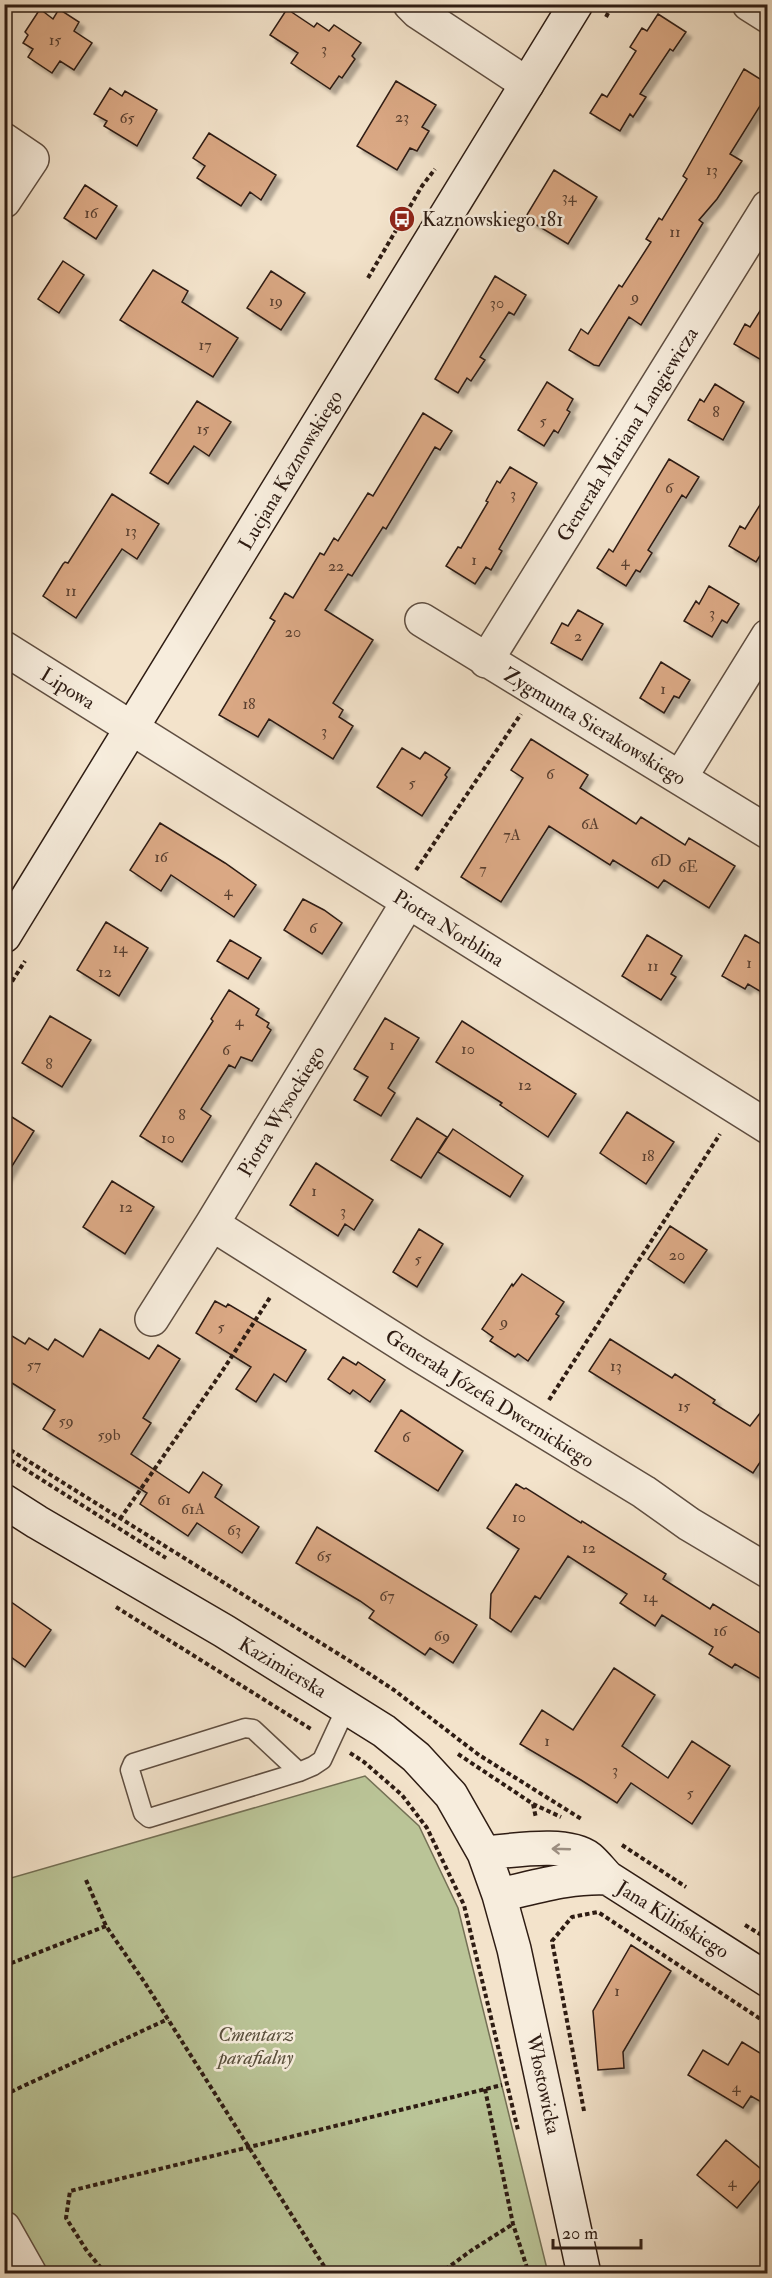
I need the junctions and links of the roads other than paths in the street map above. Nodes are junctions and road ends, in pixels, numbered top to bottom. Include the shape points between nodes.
1 (410, 4) edge
2 (576, 4) edge
3 (749, 4) edge
4 (768, 16) edge
5 (527, 84) junction
6 (4, 140) edge
7 (4, 201) edge
8 (768, 207) edge
9 (422, 620) dead end
10 (768, 636) edge
11 (4, 648) edge
12 (486, 661) junction
13 (132, 728) junction
14 (680, 778) junction
15 (768, 832) edge
16 (410, 890) junction
17 (4, 936) edge
18 (763, 1114) edge
19 (212, 1224) junction
20 (152, 1319) dead end
21 (4, 1501) edge
22 (768, 1571) edge
23 (347, 1706) junction
24 (299, 1772) junction
25 (483, 1853) junction
26 (608, 1878) junction
27 (499, 1895) junction
28 (768, 1980) edge
29 (4, 2228) edge
30 (30, 2274) edge
31 (584, 2274) edge

1 - 5 street
2 - 5 street, Lucjana Kaznowskiego
3 - 4 street
5 - 13 street, Lucjana Kaznowskiego
6 - 7 street via 32,159
8 - 12 street, Generała Mariana Langiewicza
9 - 12 street, Zygmunta Sierakowskiego
10 - 14 street
11 - 13 street, Lipowa
12 - 14 street, Zygmunta Sierakowskiego
13 - 16 street, Piotra Norblina
13 - 17 street, Lucjana Kaznowskiego
14 - 15 street, Zygmunta Sierakowskiego
16 - 18 street, Piotra Norblina
16 - 19 street, Piotra Wysockiego
19 - 20 street, Piotra Wysockiego
19 - 22 street, Generała Józefa Dwernickiego
21 - 23 street, Kazimierska
23 - 24 lane via 322,1760
23 - 25 street, Kazimierska via 416,1757 451,1796
24 - 24 lane via 149,1818 143,1813 130,1770 134,1763 245,1728 252,1729
26 -> 25 street, Jana Kilińskiego via 588,1857 570,1849
25 - 27 street, Kazimierska
26 - 27 street, Jana Kilińskiego via 569,1879
26 - 28 street, Jana Kilińskiego
27 - 31 street, Włostowicka via 517,1960
29 - 30 street

